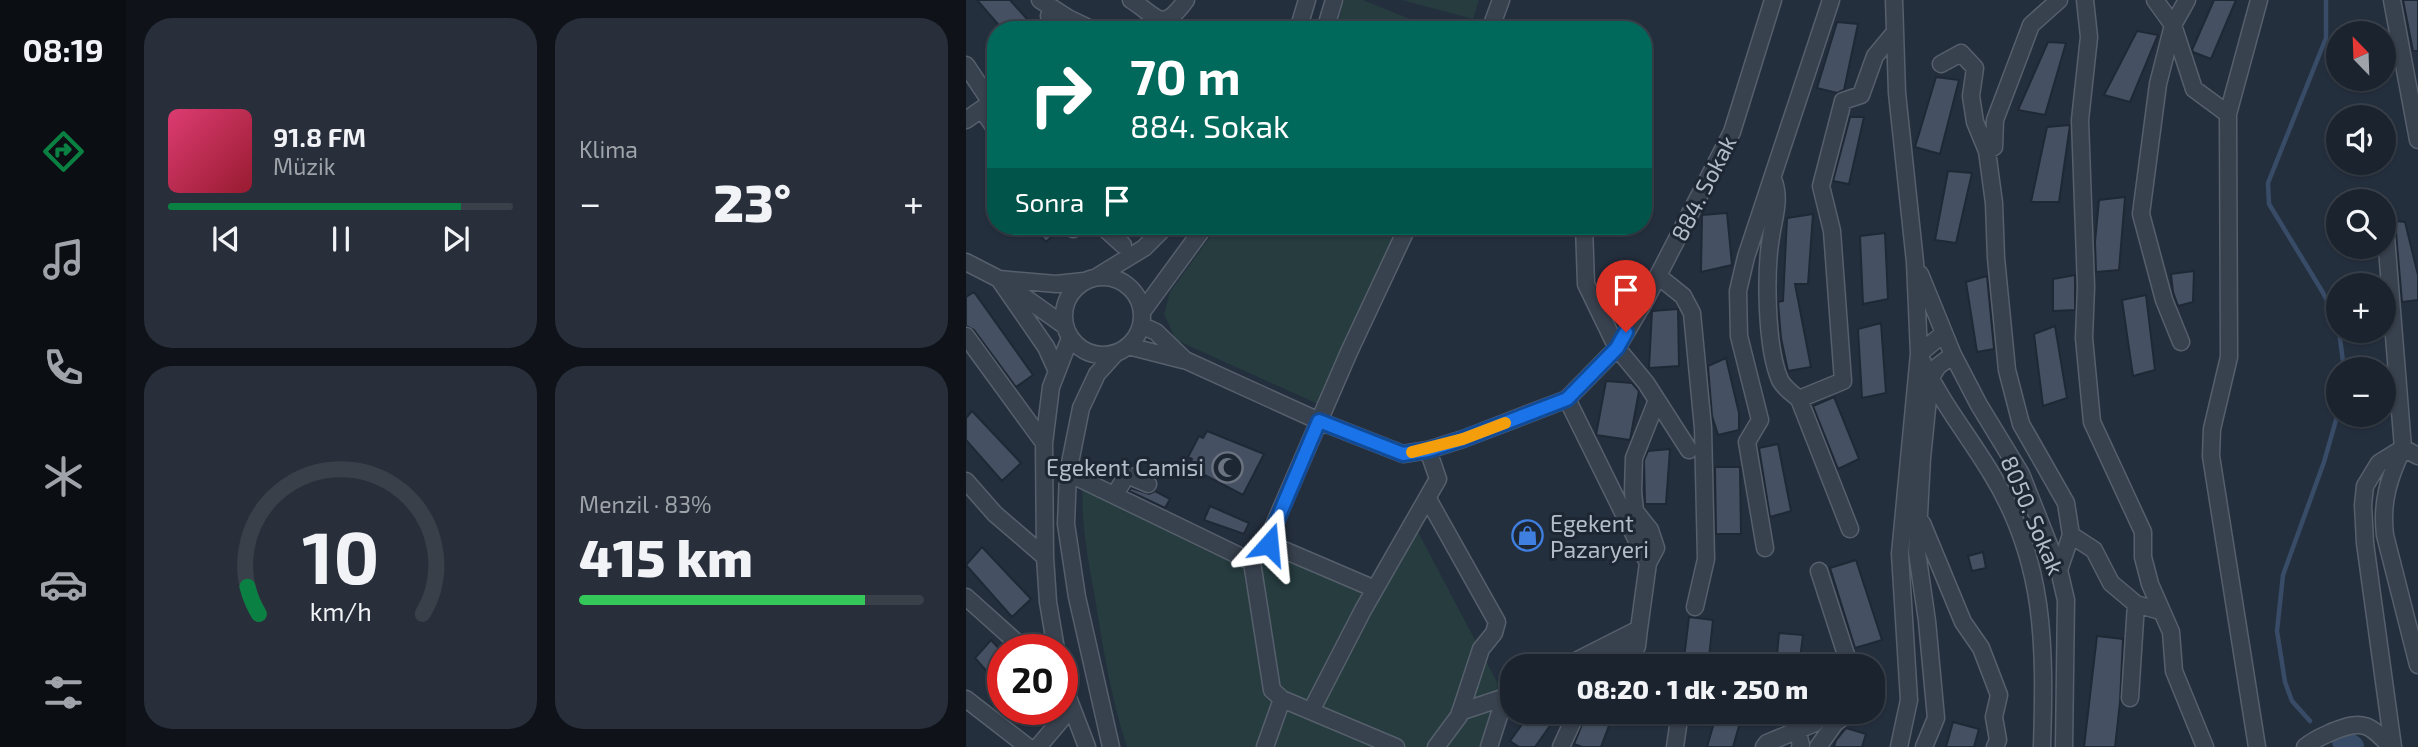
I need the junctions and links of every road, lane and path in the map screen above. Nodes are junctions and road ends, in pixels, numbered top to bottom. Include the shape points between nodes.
1 (1131, 0) edge
2 (1186, 0) edge
3 (1307, 0) edge
4 (1334, 0) edge
5 (1501, 0) edge
6 (1773, 0) edge
7 (1831, 0) edge
8 (1894, 0) edge
9 (2059, 0) edge
10 (2085, 0) edge
11 (2155, 0) edge
12 (2187, 0) edge
13 (2259, 0) edge
14 (2392, 0) edge
15 (1044, 2) edge
16 (1051, 21) edge
17 (1077, 21) edge
18 (1150, 21) edge
19 (1159, 21) edge
20 (1301, 21) edge
21 (1328, 21) edge
22 (1493, 21) edge
23 (2173, 24) junction
24 (1895, 32) junction
25 (1941, 64) dead end
26 (966, 65) edge
27 (987, 99) edge
28 (987, 107) edge
29 (2228, 114) junction
30 (966, 120) edge
31 (2418, 140) edge
32 (1987, 151) junction
33 (1773, 179) junction
34 (1112, 235) edge
35 (1156, 235) edge
36 (1199, 235) edge
37 (1404, 235) edge
38 (1584, 235) edge
39 (1123, 245) dead end
40 (2388, 259) edge
41 (966, 262) edge
42 (1915, 262) junction
43 (1658, 276) junction
44 (999, 279) junction
45 (1090, 279) junction
46 (1141, 318) junction
47 (1068, 332) junction
48 (1944, 333) junction
49 (966, 336) edge
50 (2181, 342) dead end
51 (1617, 348) junction
52 (1122, 349) junction
53 (1919, 354) junction
54 (1953, 355) junction
55 (1185, 360) junction
56 (1056, 369) junction
57 (1930, 379) junction
58 (1567, 399) junction
59 (1799, 399) junction
60 (1657, 400) junction
61 (1319, 421) junction
62 (1044, 443) junction
63 (2403, 448) junction
64 (1428, 450) junction
65 (1689, 450) dead end
66 (2418, 456) edge
67 (1068, 474) junction
68 (966, 481) edge
69 (1148, 484) dead end
70 (1117, 491) dead end
71 (1428, 499) junction
72 (1920, 519) junction
73 (1850, 529) dead end
74 (2071, 535) junction
75 (1265, 542) junction
76 (1765, 548) dead end
77 (1045, 557) junction
78 (1252, 562) junction
79 (1648, 563) junction
80 (2059, 570) junction
81 (1819, 571) dead end
82 (1375, 589) junction
83 (966, 597) edge
84 (2136, 604) junction
85 (1695, 607) dead end
86 (2160, 611) junction
87 (1639, 629) junction
88 (1007, 634) edge
89 (1053, 634) edge
90 (1590, 654) edge
91 (1617, 654) edge
92 (1846, 654) edge
93 (2418, 665) edge
94 (1500, 698) edge
95 (2130, 698) dead end
96 (966, 699) edge
97 (1282, 699) junction
98 (1311, 711) junction
99 (1460, 712) junction
100 (1500, 717) edge
101 (1572, 724) edge
102 (1678, 724) edge
103 (1812, 724) edge
104 (1834, 724) edge
105 (1057, 725) edge
106 (1078, 725) edge
107 (1797, 729) junction
108 (1997, 745) edge
109 (2311, 745) edge
110 (1028, 747) edge
111 (1038, 747) edge
112 (1087, 747) edge
113 (1111, 747) edge
114 (1265, 747) edge
115 (1396, 747) edge
116 (1436, 747) edge
117 (1489, 747) edge
118 (1561, 747) edge
119 (1675, 747) edge
120 (1763, 747) edge
121 (1800, 747) edge
122 (1818, 747) edge
123 (1899, 747) edge
124 (1924, 747) edge
125 (2042, 747) edge
126 (2064, 747) edge
127 (2205, 747) edge
128 (2257, 747) edge
129 (2392, 747) edge

1 - 18 street
2 - 19 street via 1173,16
3 - 20 street
4 - 21 street
5 - 22 street
6 - 43 street, 884. Sokak via 1732,132
7 - 33 street
8 - 24 street
9 - 32 street via 2031,25 1994,120 1994,147
10 - 86 street via 2089,37 2081,133 2084,338 2092,422 2143,532 2143,558
11 - 23 street
12 - 23 street
13 - 29 street
14 - 31 street
15 - 16 street
15 - 17 street
23 - 29 street via 2194,89
23 - 50 street via 2158,84 2141,214 2164,300
24 - 42 street
24 - 59 street via 1875,57 1861,95 1843,101 1821,186 1832,231 1843,381
25 - 32 street via 1961,53 1975,68 1971,96
26 - 27 street
28 - 30 street
29 - 128 street via 2228,357 2212,429 2211,456
32 - 74 street via 2007,370 2021,424 2066,503
33 - 59 street via 1778,192 1768,290 1773,359 1782,383
33 - 76 street via 1738,291 1739,336 1760,420 1748,442
34 - 39 street
35 - 45 street via 1144,248
36 - 46 street
37 - 61 street
38 - 51 street via 1586,284
40 - 63 street
41 - 44 street
42 - 48 street, 8050. Sokak
42 - 53 street
43 - 51 street, 884. Sokak
43 - 85 street via 1683,296 1692,313 1703,428 1706,559
44 - 45 street via 1056,284
44 - 47 street
44 - 56 street
45 - 46 street via 1109,277 1132,289 1139,299
45 - 47 street via 1067,301 1063,313
46 - 52 street via 1136,337
46 - 55 street, 884. Sokak
47 - 52 street via 1079,347 1091,353 1104,355
47 - 56 street
48 - 53 street
48 - 54 street, 8050. Sokak
49 - 62 street
51 - 58 street, 884. Sokak
51 - 60 street
52 - 55 street, 884. Sokak
52 - 67 street via 1097,374 1081,408
53 - 57 street, 8050. Sokak
53 - 123 street via 1900,554 1909,700
54 - 57 street
54 - 80 street, 8050. Sokak via 2021,474
55 - 61 street, 884. Sokak
56 - 62 street
57 - 72 street
57 - 125 street, 8050. Sokak via 1993,475 2022,537 2036,584 2043,638
58 - 64 street, 884. Sokak
58 - 79 street
59 - 73 street
60 - 65 street
60 - 79 street via 1634,458 1635,511 1650,530 1656,548
61 - 64 street, 884. Sokak via 1403,454
61 - 75 street
62 - 77 street
63 - 66 street
63 - 93 street via 2392,470 2383,513
63 - 129 street via 2379,463 2365,486 2363,505
64 - 71 street via 1438,479
67 - 78 street
67 - 113 street via 1066,524 1077,597
68 - 77 street via 995,514
69 - 70 street via 1127,475
71 - 82 street
71 - 99 street via 1497,622 1481,649
72 - 108 street via 1999,695 1994,717
72 - 124 street via 1917,552 1936,718
74 - 80 street
74 - 84 street via 2094,550 2111,583
75 - 78 street
75 - 82 street
77 - 89 street
78 - 97 street via 1272,690
79 - 87 street
80 - 126 street, 8050. Sokak via 2066,600
81 - 92 street
82 - 98 street
83 - 88 street
84 - 86 street
84 - 95 street
86 - 127 street via 2171,632 2174,671
87 - 90 street
87 - 91 street via 1637,646
94 - 99 street
96 - 110 street
97 - 98 street
97 - 114 street
98 - 115 street
99 - 116 street
100 - 117 street
101 - 118 street
102 - 119 street
103 - 107 street
104 - 122 street
105 - 111 street
106 - 112 street
107 - 120 street
107 - 121 street
109 - 129 street via 2341,728 2361,724 2374,729

